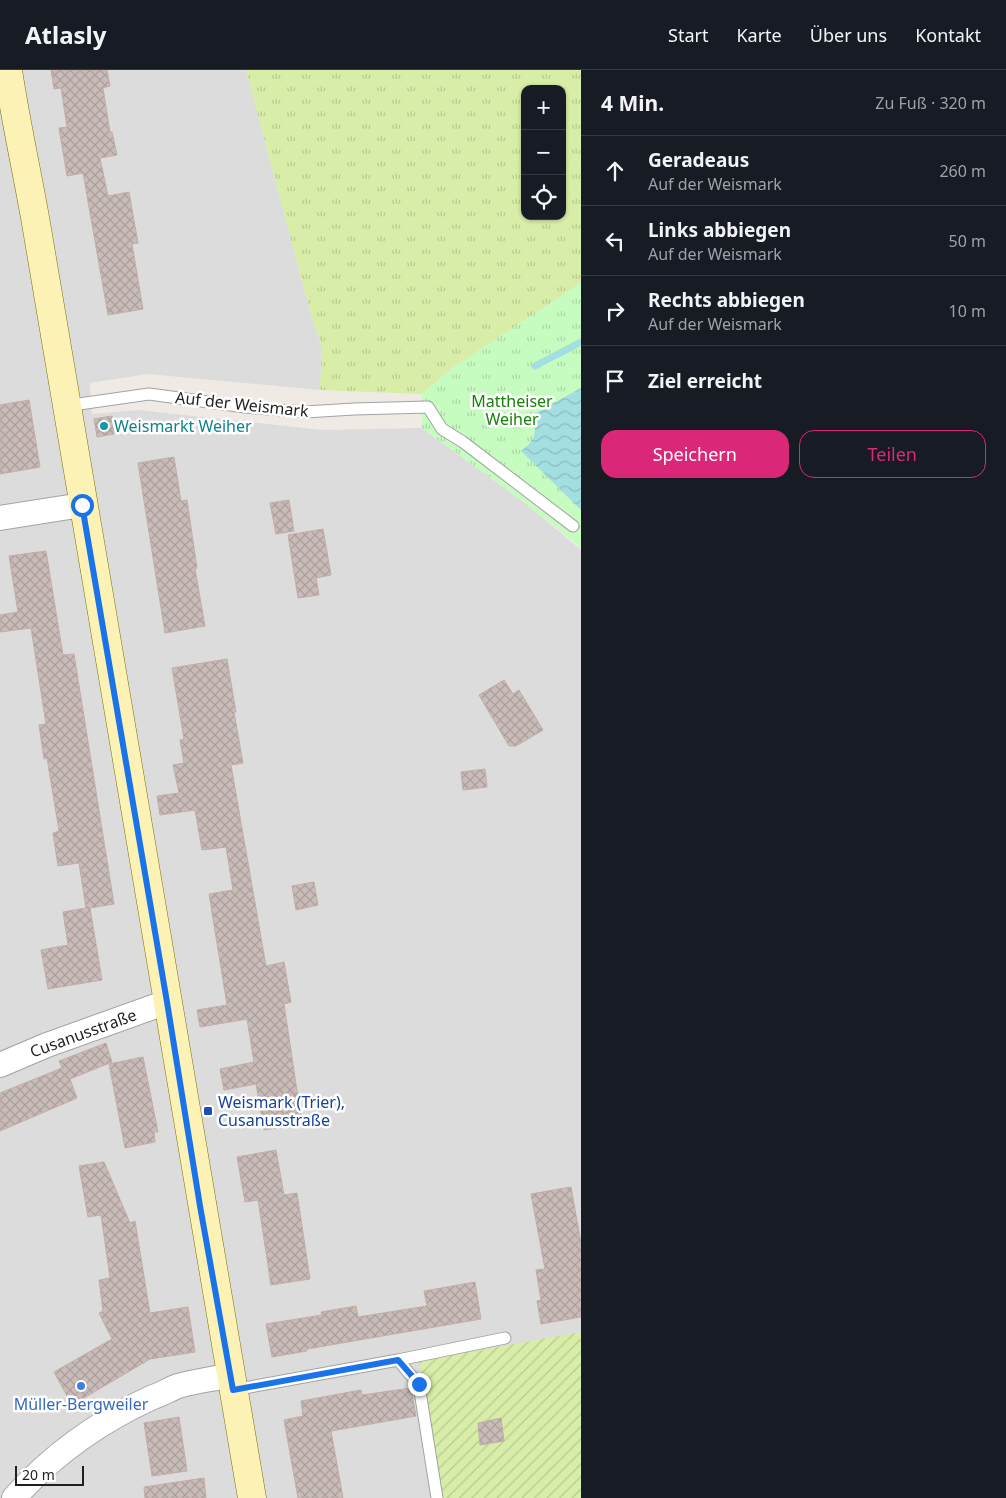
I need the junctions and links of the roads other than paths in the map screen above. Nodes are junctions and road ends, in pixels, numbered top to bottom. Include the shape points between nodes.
1 (8, 70) edge
2 (65, 406) junction
3 (82, 505) junction
4 (0, 518) edge
5 (573, 526) dead end
6 (167, 1002) junction
7 (0, 1065) edge
8 (505, 1338) dead end
9 (398, 1360) junction
10 (232, 1383) junction
11 (14, 1498) edge
12 (252, 1498) edge
13 (438, 1498) edge

1 - 2 street
2 - 3 street
2 - 5 lane, Auf der Weismark via 149,394 305,412 428,407 442,429
3 - 4 street
3 - 6 street
6 - 7 street, Cusanusstraße via 47,1044
6 - 10 street
8 - 9 lane
9 - 10 lane
9 - 13 lane via 419,1384
10 - 11 street via 179,1386 133,1406 95,1428 32,1478
10 - 12 street

